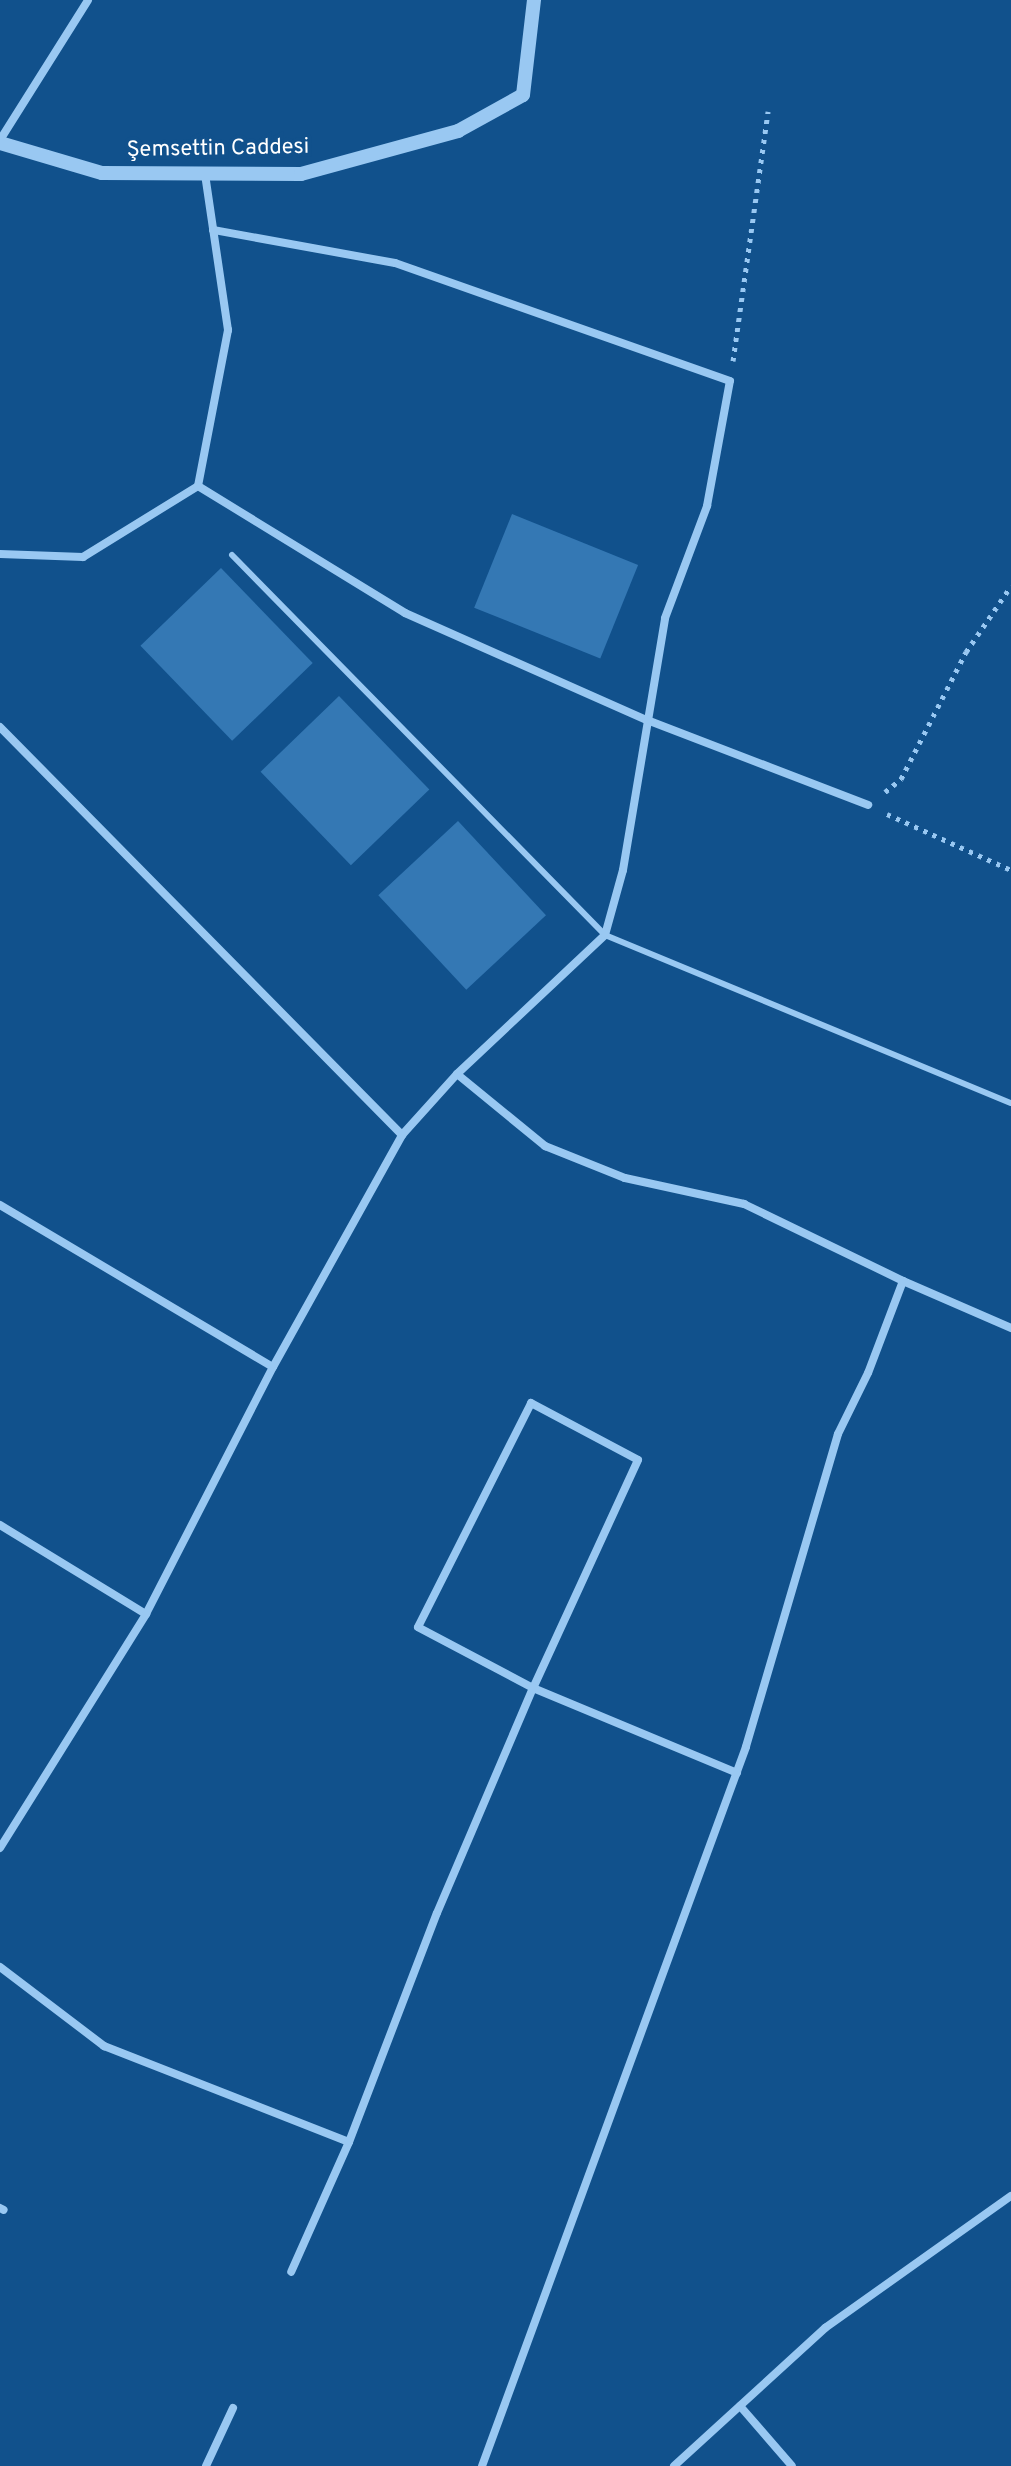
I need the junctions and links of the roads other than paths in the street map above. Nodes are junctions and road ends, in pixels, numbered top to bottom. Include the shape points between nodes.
1 (88, 0) edge
2 (534, 0) edge
3 (0, 142) edge
4 (205, 174) junction
5 (213, 230) junction
6 (198, 486) junction
7 (0, 554) edge
8 (232, 555) dead end
9 (647, 720) junction
10 (0, 727) edge
11 (868, 805) road end
12 (605, 935) junction
13 (457, 1074) junction
14 (1011, 1103) edge
15 (402, 1135) junction
16 (0, 1205) edge
17 (903, 1281) junction
18 (1011, 1328) edge
19 (273, 1367) junction
20 (0, 1525) edge
21 (146, 1614) junction
22 (533, 1688) junction
23 (737, 1773) junction
24 (0, 1848) edge
25 (0, 1967) edge
26 (349, 2142) junction
27 (1011, 2196) edge
28 (291, 2272) dead end
29 (740, 2406) junction
30 (233, 2408) dead end
31 (206, 2466) edge
32 (482, 2466) edge
33 (674, 2466) edge
34 (792, 2466) edge

1 - 3 street
2 - 4 street, Şemsettin Caddesi via 523,95 458,131 301,174
3 - 4 street, Şemsettin Caddesi via 102,173
4 - 5 street
5 - 6 street via 228,330
5 - 9 street via 395,263 730,381 707,506 665,618
6 - 7 street via 83,557
6 - 9 street via 405,613
8 - 12 lane
9 - 11 street
9 - 12 street via 623,870
10 - 15 street
12 - 13 street
12 - 14 lane
13 - 15 street
13 - 17 street via 545,1146 625,1178 744,1204
15 - 19 street
16 - 19 street
17 - 18 street
17 - 23 street via 838,1434
19 - 21 street
20 - 21 street
21 - 24 street
22 - 22 street via 638,1460 531,1403 418,1627
22 - 23 street
22 - 26 street via 437,1913
23 - 32 street
25 - 26 street via 104,2046
26 - 28 street
27 - 29 street via 825,2328
29 - 33 street
29 - 34 street
30 - 31 street

